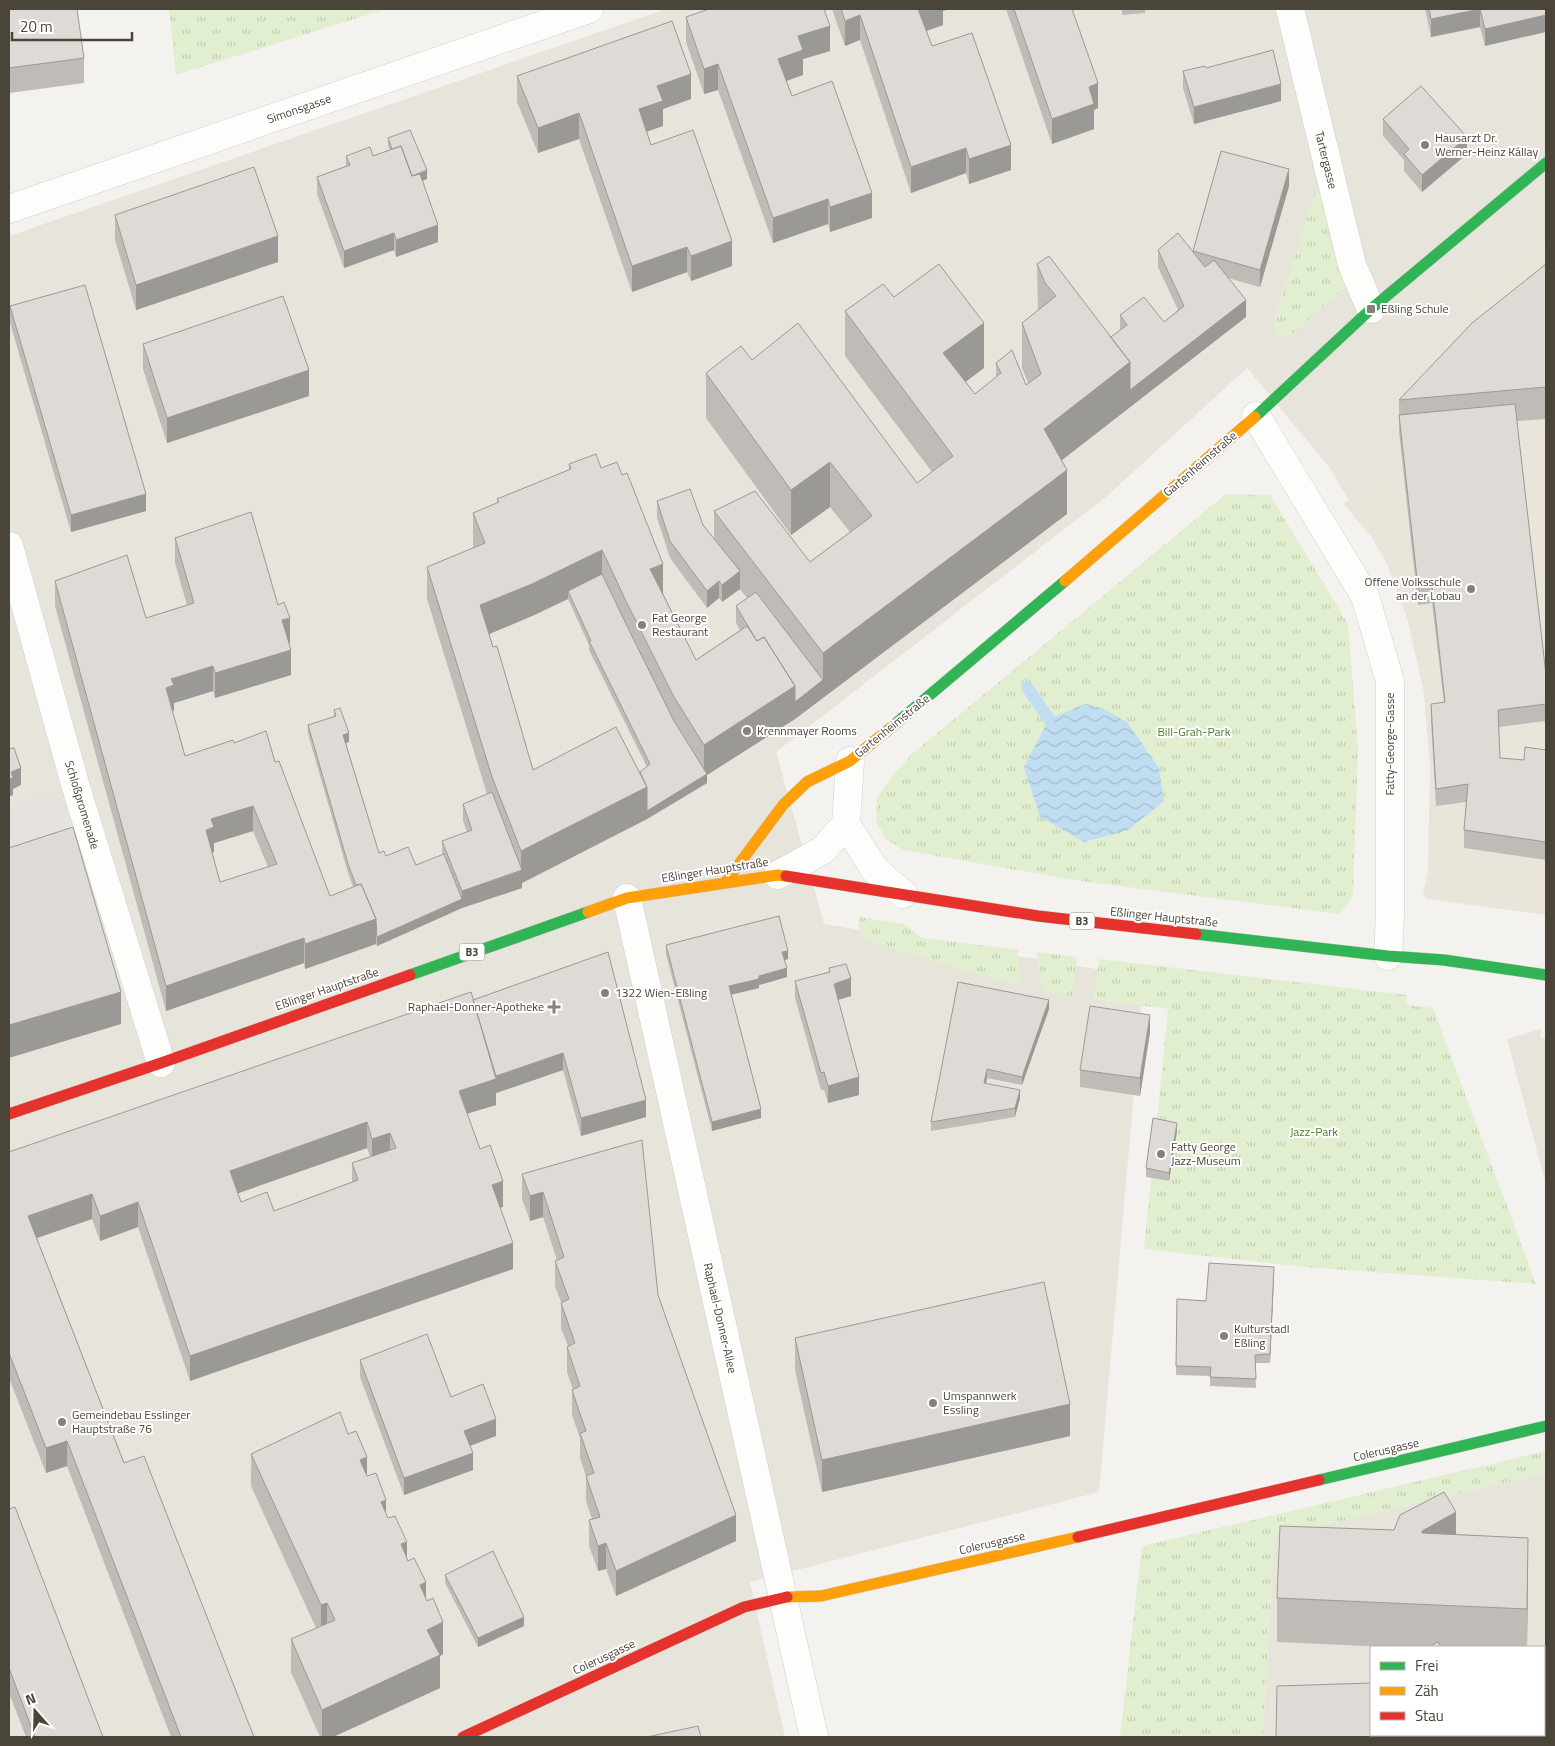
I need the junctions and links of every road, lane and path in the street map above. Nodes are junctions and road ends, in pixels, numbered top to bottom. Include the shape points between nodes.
1 (589, 9) edge
2 (1290, 9) edge
3 (1546, 163) edge
4 (9, 209) edge
5 (1372, 309) junction
6 (1256, 416) junction
7 (9, 546) edge
8 (850, 760) junction
9 (846, 824) junction
10 (778, 874) junction
11 (725, 883) junction
12 (903, 894) junction
13 (627, 898) junction
14 (1388, 956) junction
15 (1546, 975) edge
16 (160, 1062) junction
17 (9, 1114) edge
18 (1546, 1426) edge
19 (782, 1597) junction
20 (463, 1737) edge
21 (814, 1737) edge

1 - 4 street, Simonsgasse
2 - 5 street, Tartergasse via 1352,265
3 - 5 street, Gartenheimstraße
5 - 6 street, Gartenheimstraße
6 - 8 street, Gartenheimstraße via 1010,629
6 - 14 street, Fatty-George-Gasse via 1364,596 1390,682
7 - 16 street, Schloßpromenade via 75,784
8 - 9 street, Gartenheimstraße
8 - 11 street, Gartenheimstraße via 807,782 783,805
9 - 10 street via 823,850
9 - 12 street via 876,870
10 - 11 street, Eßlinger Hauptstraße / B3
10 - 12 street, Eßlinger Hauptstraße / B3
11 - 13 street, Eßlinger Hauptstraße / B3
12 - 14 street, Eßlinger Hauptstraße / B3 via 1038,916
13 - 16 street, Eßlinger Hauptstraße / B3
13 - 19 street, Raphael-Donner-Allee
14 - 15 street, Eßlinger Hauptstraße / B3 via 1444,960
16 - 17 street, Eßlinger Hauptstraße / B3
18 - 19 street, Colerusgasse via 821,1596
19 - 20 street, Colerusgasse via 744,1607
19 - 21 street, Raphael-Donner-Allee

